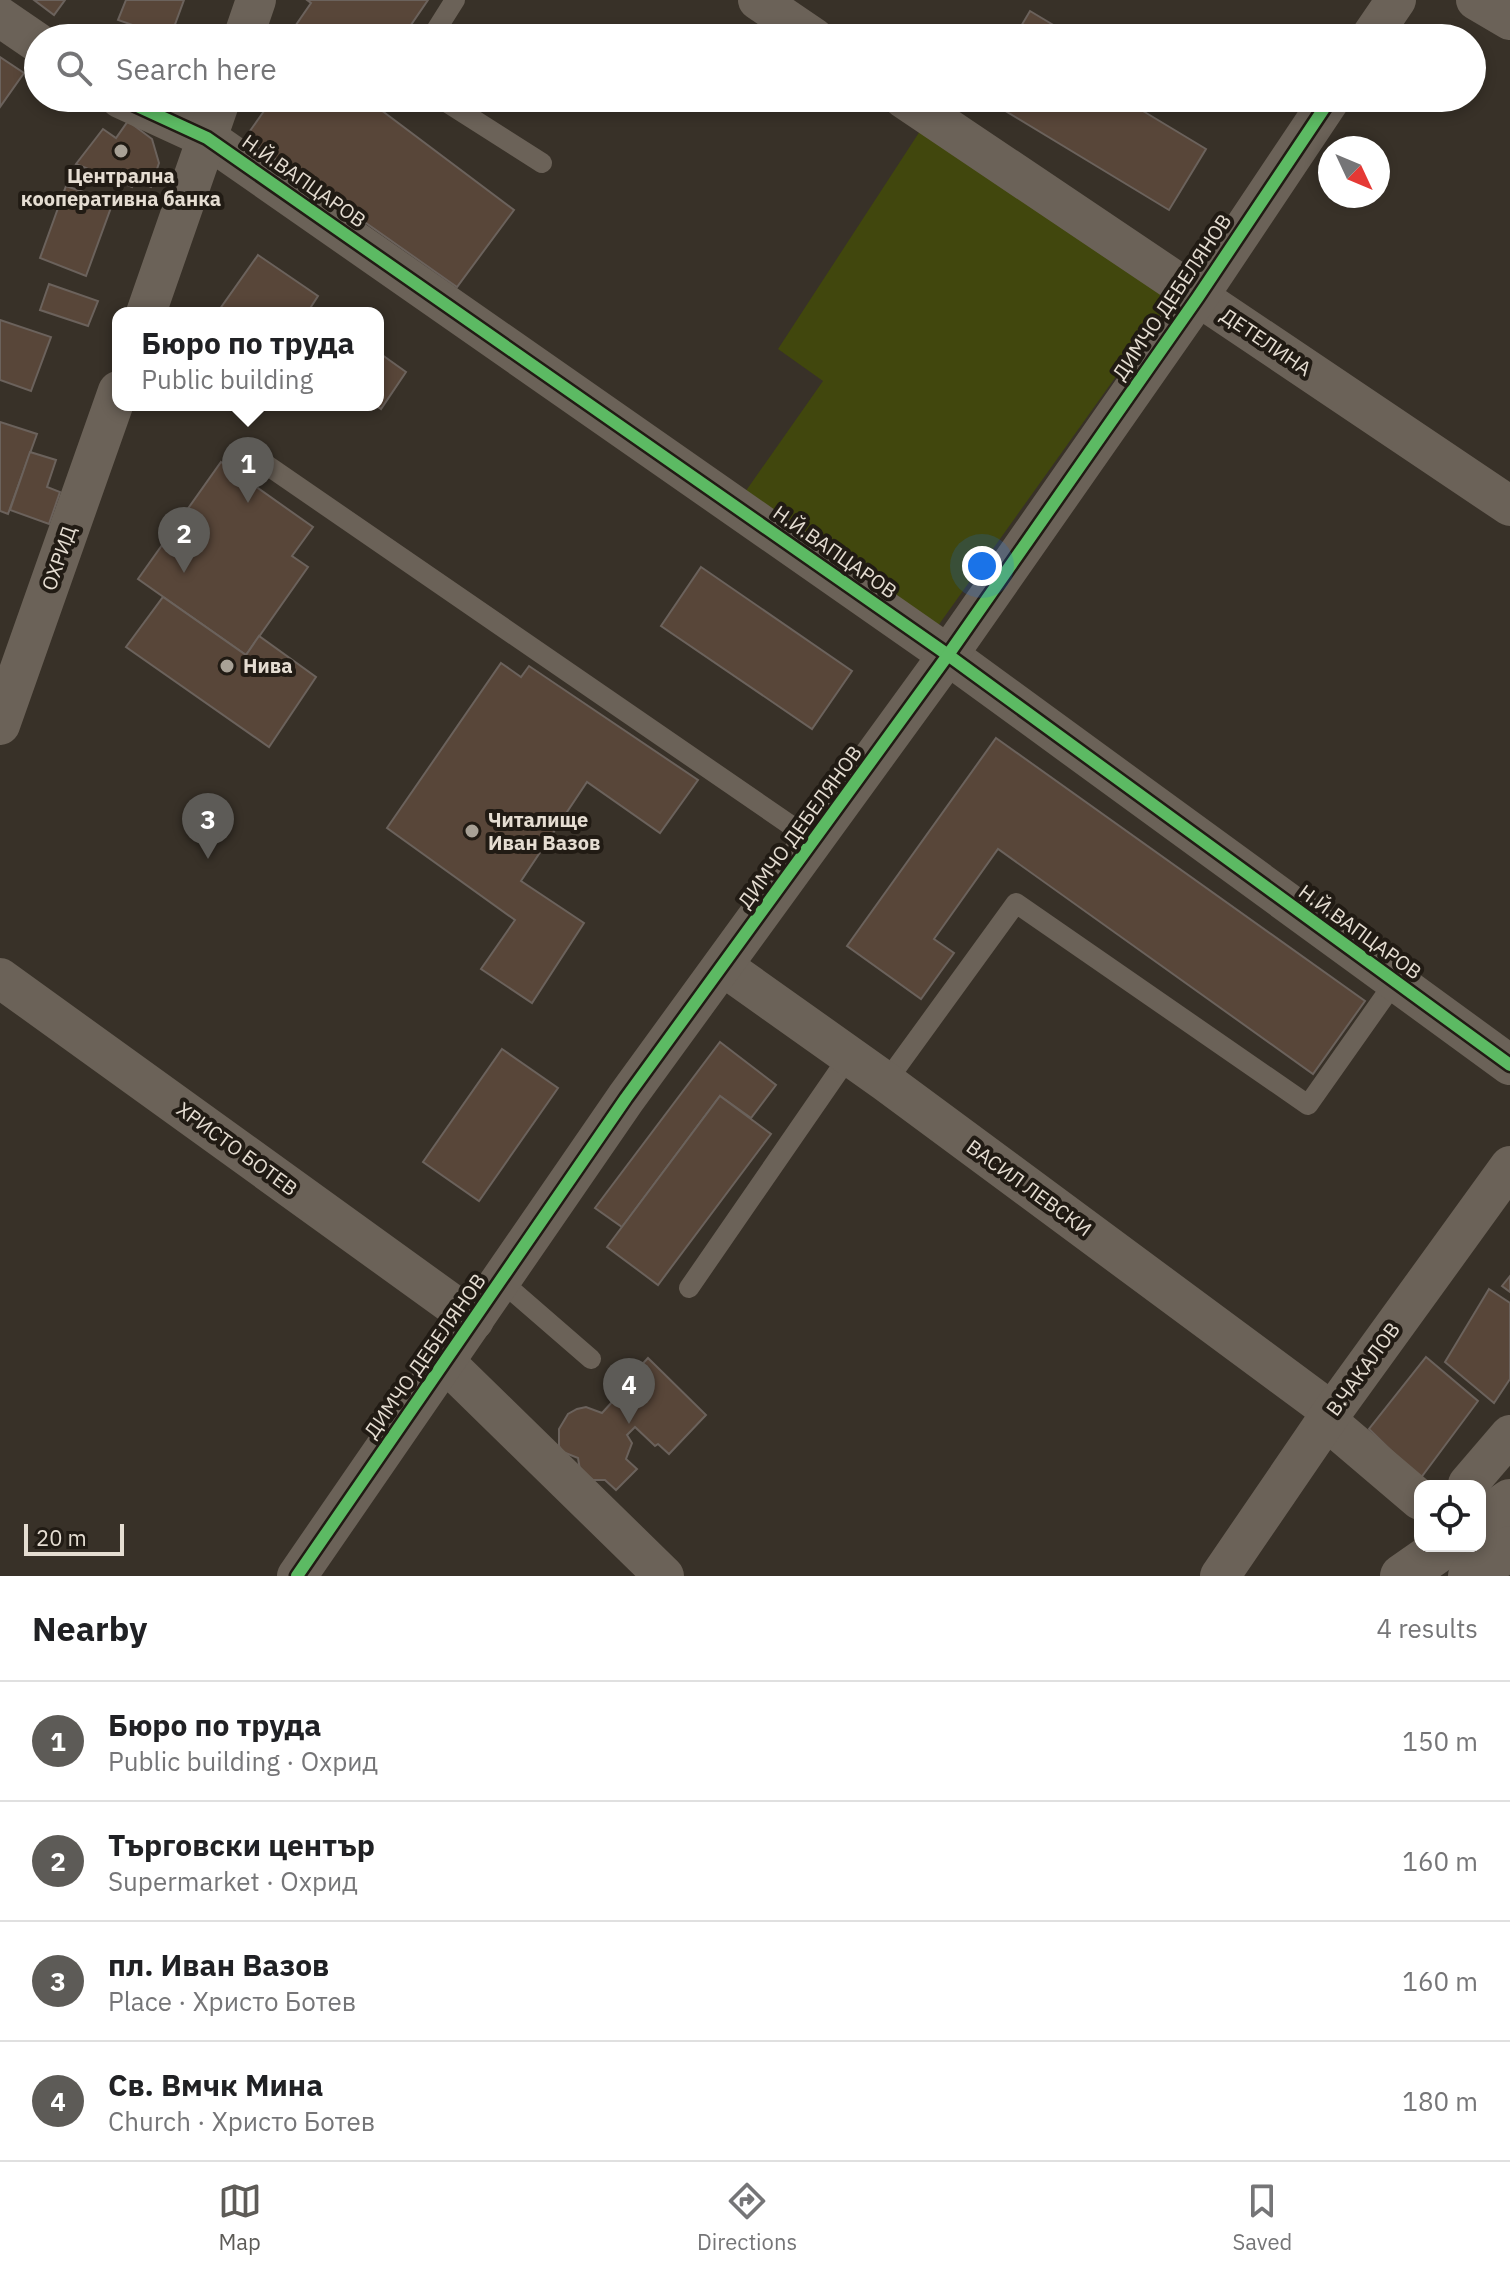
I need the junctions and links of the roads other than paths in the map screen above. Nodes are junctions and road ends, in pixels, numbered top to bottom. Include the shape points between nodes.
1 (256, 0) edge
2 (455, 0) edge
3 (758, 0) edge
4 (1396, 0) edge
5 (1476, 0) edge
6 (0, 17) edge
7 (1510, 20) edge
8 (248, 24) edge
9 (440, 24) edge
10 (793, 24) edge
11 (1380, 24) edge
12 (24, 33) edge
13 (150, 112) edge
14 (216, 112) edge
15 (462, 112) edge
16 (924, 112) edge
17 (1322, 112) edge
18 (207, 138) junction
19 (542, 163) dead end
20 (1198, 297) junction
21 (148, 307) edge
22 (112, 408) edge
23 (245, 450) dead end
24 (1510, 506) edge
25 (948, 655) junction
26 (0, 725) edge
27 (815, 842) junction
28 (724, 967) junction
29 (0, 978) edge
30 (1394, 983) junction
31 (849, 1056) junction
32 (1510, 1065) edge
33 (886, 1082) junction
34 (1510, 1166) edge
35 (501, 1281) junction
36 (689, 1288) dead end
37 (474, 1320) junction
38 (591, 1359) dead end
39 (445, 1362) junction
40 (1329, 1416) junction
41 (1510, 1435) edge
42 (1486, 1480) edge
43 (1414, 1494) edge
44 (1510, 1501) edge
45 (1486, 1502) edge
46 (1510, 1548) edge
47 (1436, 1552) edge
48 (297, 1576) edge
49 (664, 1576) edge
50 (1220, 1576) edge
51 (1402, 1576) edge
52 (1470, 1576) edge

1 - 8 street
2 - 9 lane
3 - 10 street
4 - 11 street
5 - 7 street
6 - 12 street
13 - 18 street, Н.Й.ВАПЦАРОВ
14 - 18 street
15 - 19 lane
16 - 20 street, ДЕТЕЛИНА
17 - 20 street, ДИМЧО ДЕБЕЛЯНОВ
18 - 21 street
18 - 25 street, Н.Й.ВАПЦАРОВ
20 - 24 street, ДЕТЕЛИНА
20 - 25 street, ДИМЧО ДЕБЕЛЯНОВ
22 - 26 street, ОХРИД
23 - 27 lane
25 - 27 street, ДИМЧО ДЕБЕЛЯНОВ
25 - 30 street, Н.Й.ВАПЦАРОВ
27 - 28 street, ДИМЧО ДЕБЕЛЯНОВ
28 - 31 street, ВАСИЛ ЛЕВСКИ
28 - 35 street, ДИМЧО ДЕБЕЛЯНОВ via 626,1098
29 - 37 street, ХРИСТО БОТЕВ
30 - 32 street, Н.Й.ВАПЦАРОВ
30 - 33 lane via 1308,1105 1016,903
31 - 33 street, ВАСИЛ ЛЕВСКИ
31 - 36 lane
33 - 40 street, ВАСИЛ ЛЕВСКИ
34 - 40 street, В.ЧАКАЛОВ
35 - 37 street, ДИМЧО ДЕБЕЛЯНОВ
35 - 38 lane
37 - 39 street, ДИМЧО ДЕБЕЛЯНОВ
39 - 48 street, ДИМЧО ДЕБЕЛЯНОВ
39 - 49 street
40 - 43 street, ВАСИЛ ЛЕВСКИ
40 - 50 street, В.ЧАКАЛОВ
41 - 42 street
44 - 45 street
46 - 52 street
47 - 51 street

